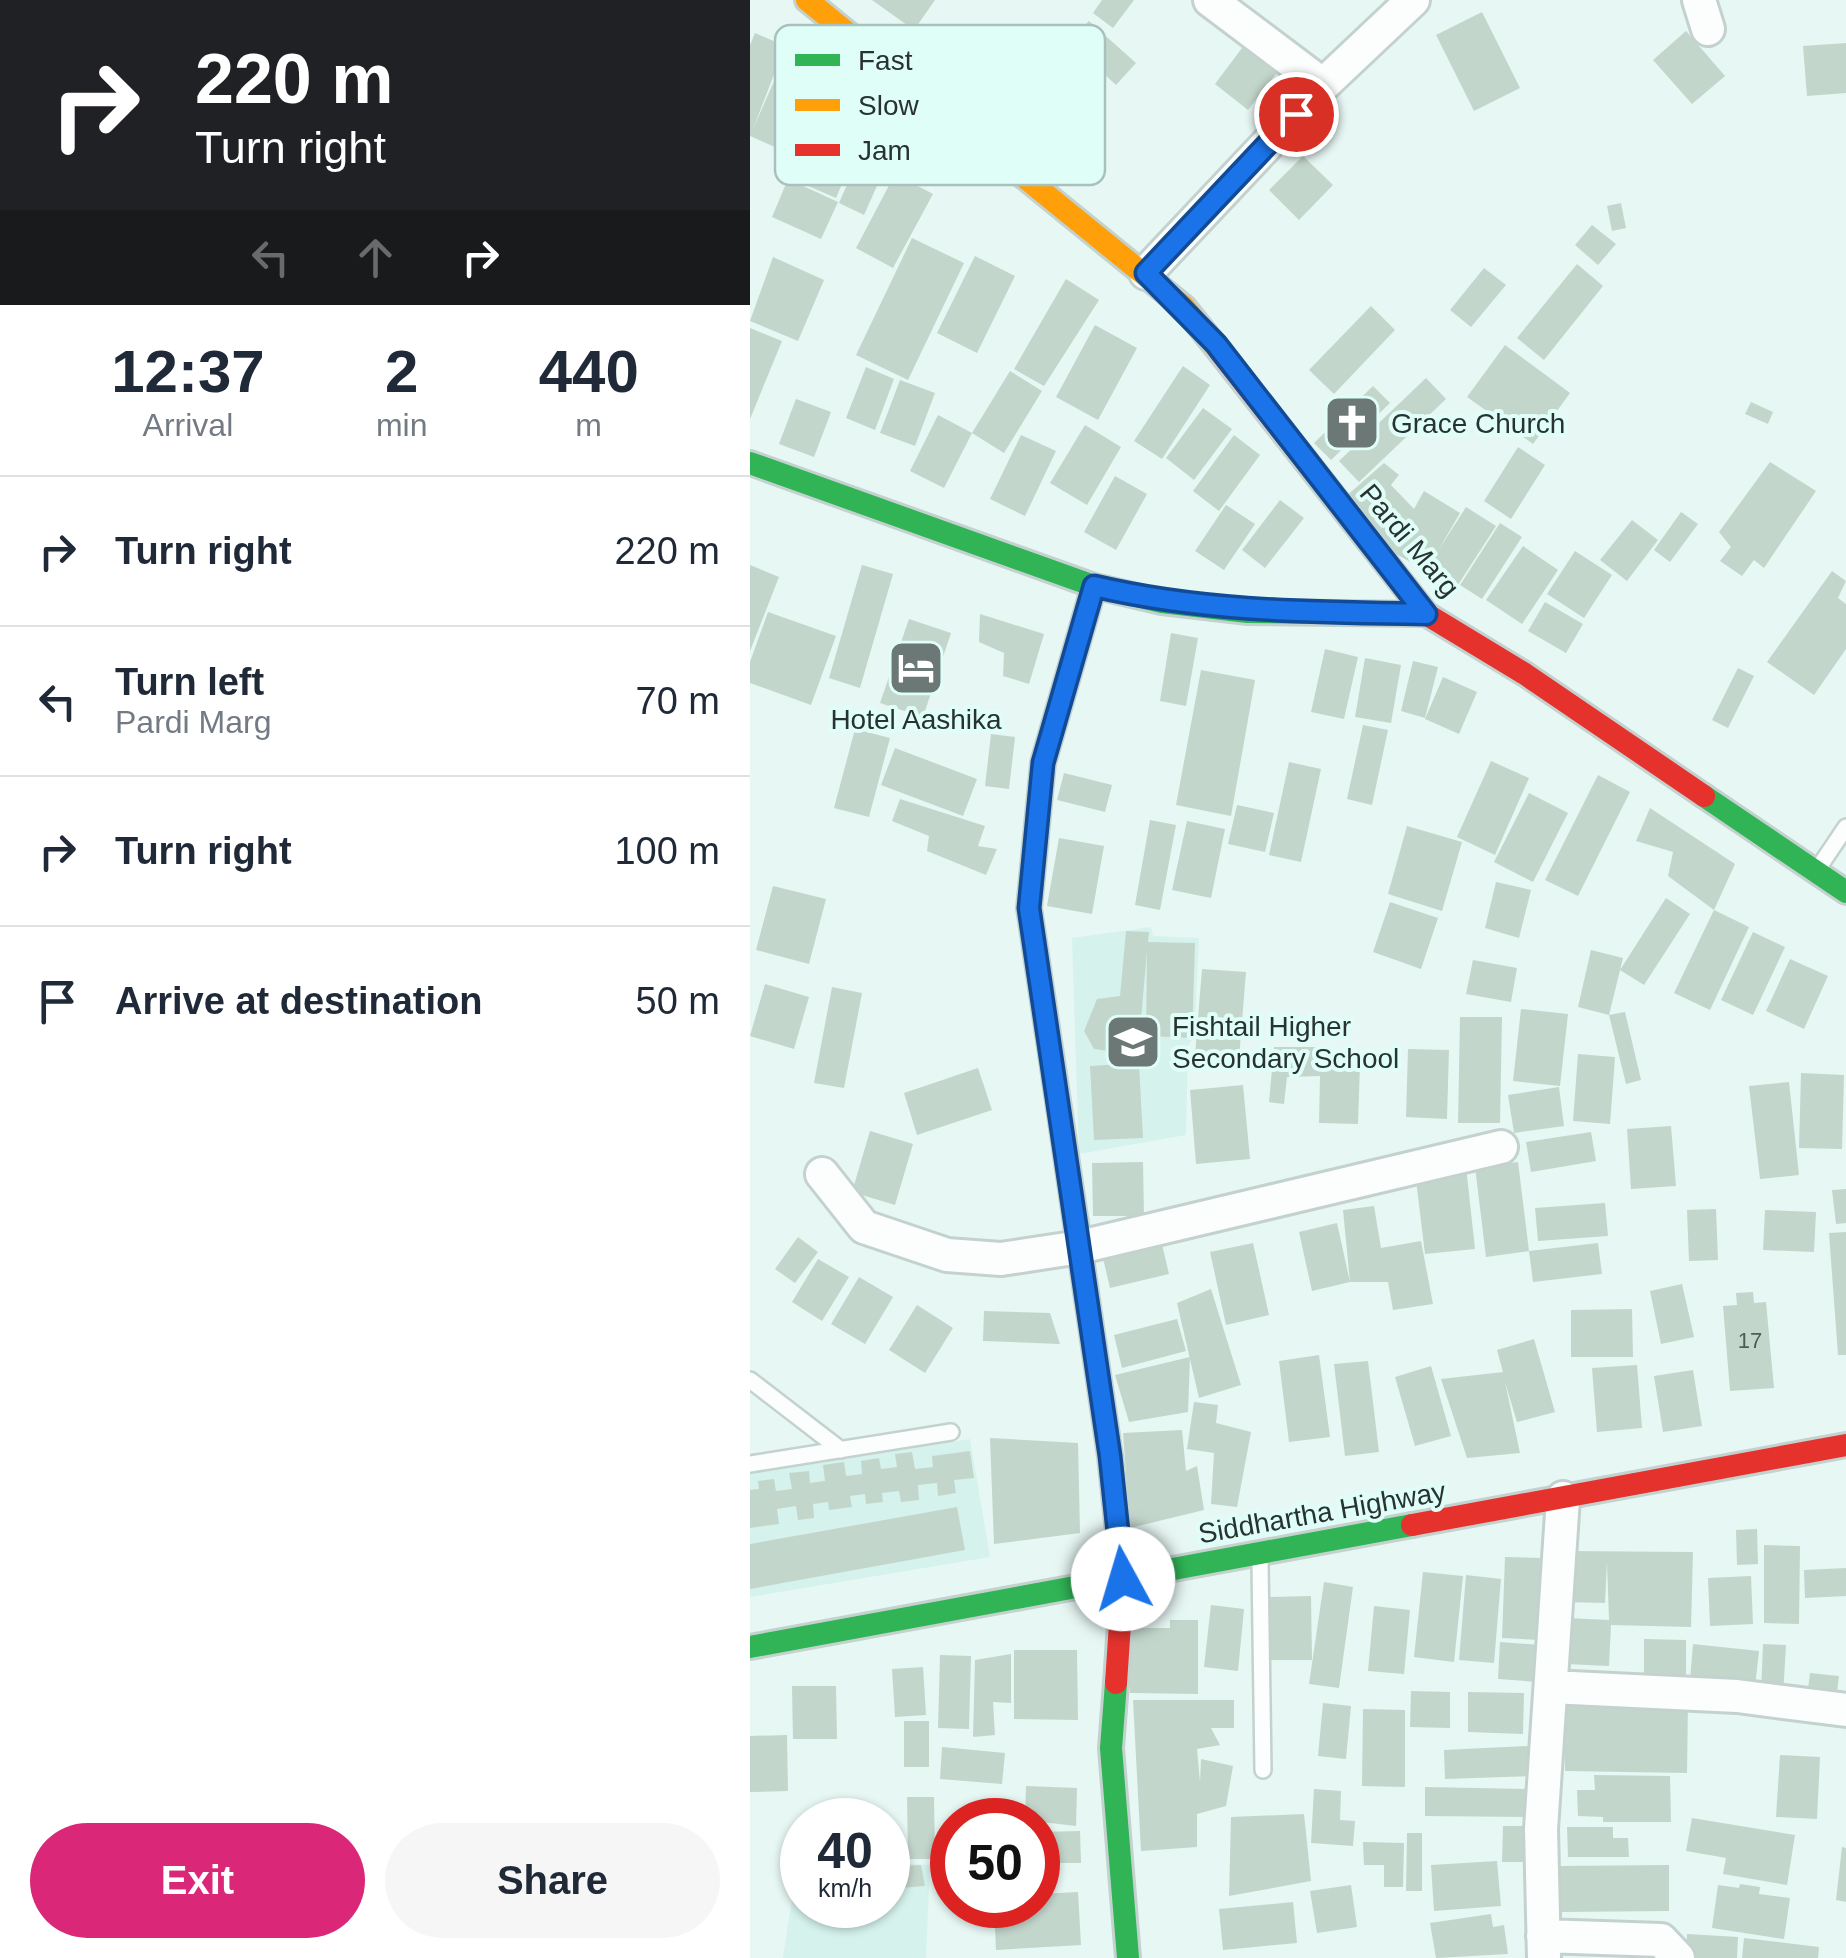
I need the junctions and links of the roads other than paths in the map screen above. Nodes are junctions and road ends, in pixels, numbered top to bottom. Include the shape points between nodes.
1 (808, 0) edge
2 (1210, 0) edge
3 (1413, 0) edge
4 (839, 25) edge
5 (1323, 86) junction
6 (1037, 185) edge
7 (1146, 273) junction
8 (750, 462) edge
9 (1094, 586) junction
10 (1426, 614) junction
11 (1846, 827) edge
12 (1816, 873) junction
13 (1846, 892) edge
14 (1501, 1147) dead end
15 (822, 1174) dead end
16 (1080, 1247) junction
17 (750, 1380) edge
18 (951, 1432) dead end
19 (1846, 1445) edge
20 (841, 1450) junction
21 (750, 1464) edge
22 (1563, 1498) junction
23 (1260, 1554) junction
24 (1123, 1579) junction
25 (750, 1647) edge
26 (1551, 1687) junction
27 (1846, 1710) edge
28 (1263, 1770) dead end
29 (1544, 1947) edge
30 (1128, 1958) edge
31 (1678, 1958) edge

1 - 4 main road, Pardi Marg
2 - 5 street
3 - 5 street
5 - 7 street
6 - 7 main road, Pardi Marg
7 - 10 main road, Pardi Marg via 1216,344
8 - 9 main road
9 - 10 main road via 1248,612
9 - 16 main road via 1043,763 1029,908
10 - 12 main road, Pardi Marg
11 - 12 lane
12 - 13 main road, Pardi Marg
14 - 16 street
15 - 16 street via 864,1226 947,1255 1001,1259
16 - 24 main road
17 - 20 lane
18 - 20 lane
19 - 22 main road, Siddhartha Highway
20 - 21 lane
22 - 23 main road, Siddhartha Highway
22 - 26 street
23 - 24 main road, Siddhartha Highway
23 - 28 lane
24 - 25 main road, Siddhartha Highway
24 - 30 main road via 1112,1748
26 - 27 street via 1738,1696
26 - 29 street via 1541,1829
29 - 31 street via 1661,1940

